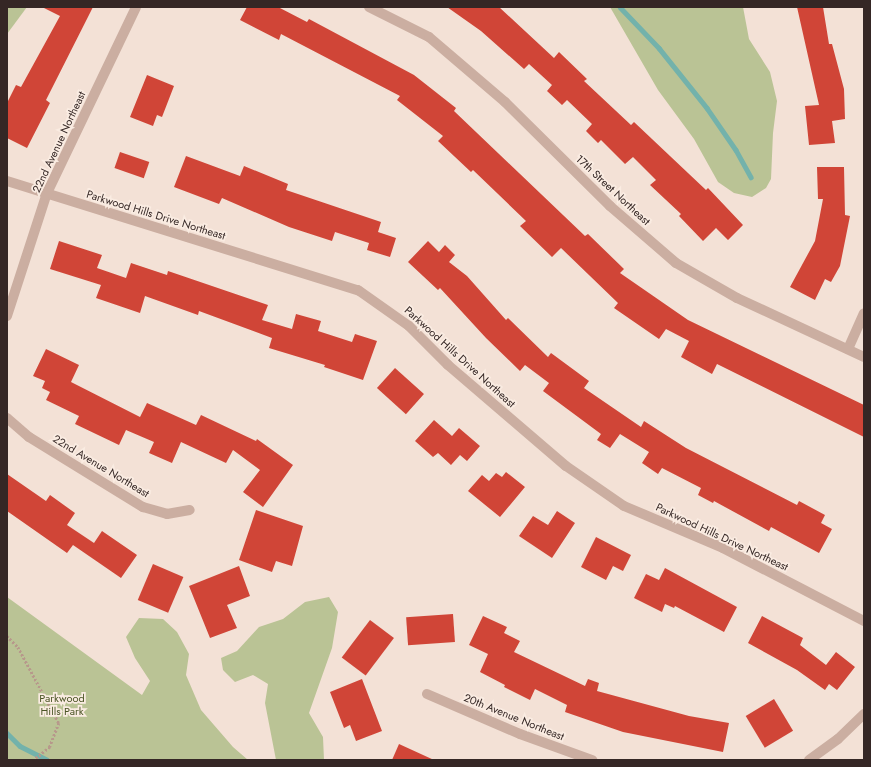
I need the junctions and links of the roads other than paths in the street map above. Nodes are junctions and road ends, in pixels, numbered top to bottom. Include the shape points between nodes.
1 (136, 7) edge
2 (369, 7) edge
3 (7, 181) edge
4 (47, 193) junction
5 (864, 313) edge
6 (7, 316) edge
7 (848, 349) junction
8 (864, 357) edge
9 (7, 418) edge
10 (190, 510) dead end
11 (864, 621) edge
12 (427, 694) dead end
13 (864, 714) edge
14 (592, 760) edge
15 (808, 760) edge

1 - 4 street, 22nd Avenue Northeast
2 - 7 street, 17th Street Northeast via 428,37 464,67 505,102 610,206 676,263 737,298
3 - 4 street, Parkwood Hills Drive Northeast
4 - 6 street, 22nd Avenue Northeast
4 - 11 street, Parkwood Hills Drive Northeast via 358,290 409,326 448,365 566,466 624,506 723,548
5 - 7 street
7 - 8 street, 17th Street Northeast
9 - 10 street, 22nd Avenue Northeast via 29,437 143,507 166,514
12 - 14 street, 20th Avenue Northeast via 520,734
13 - 15 street via 838,739

